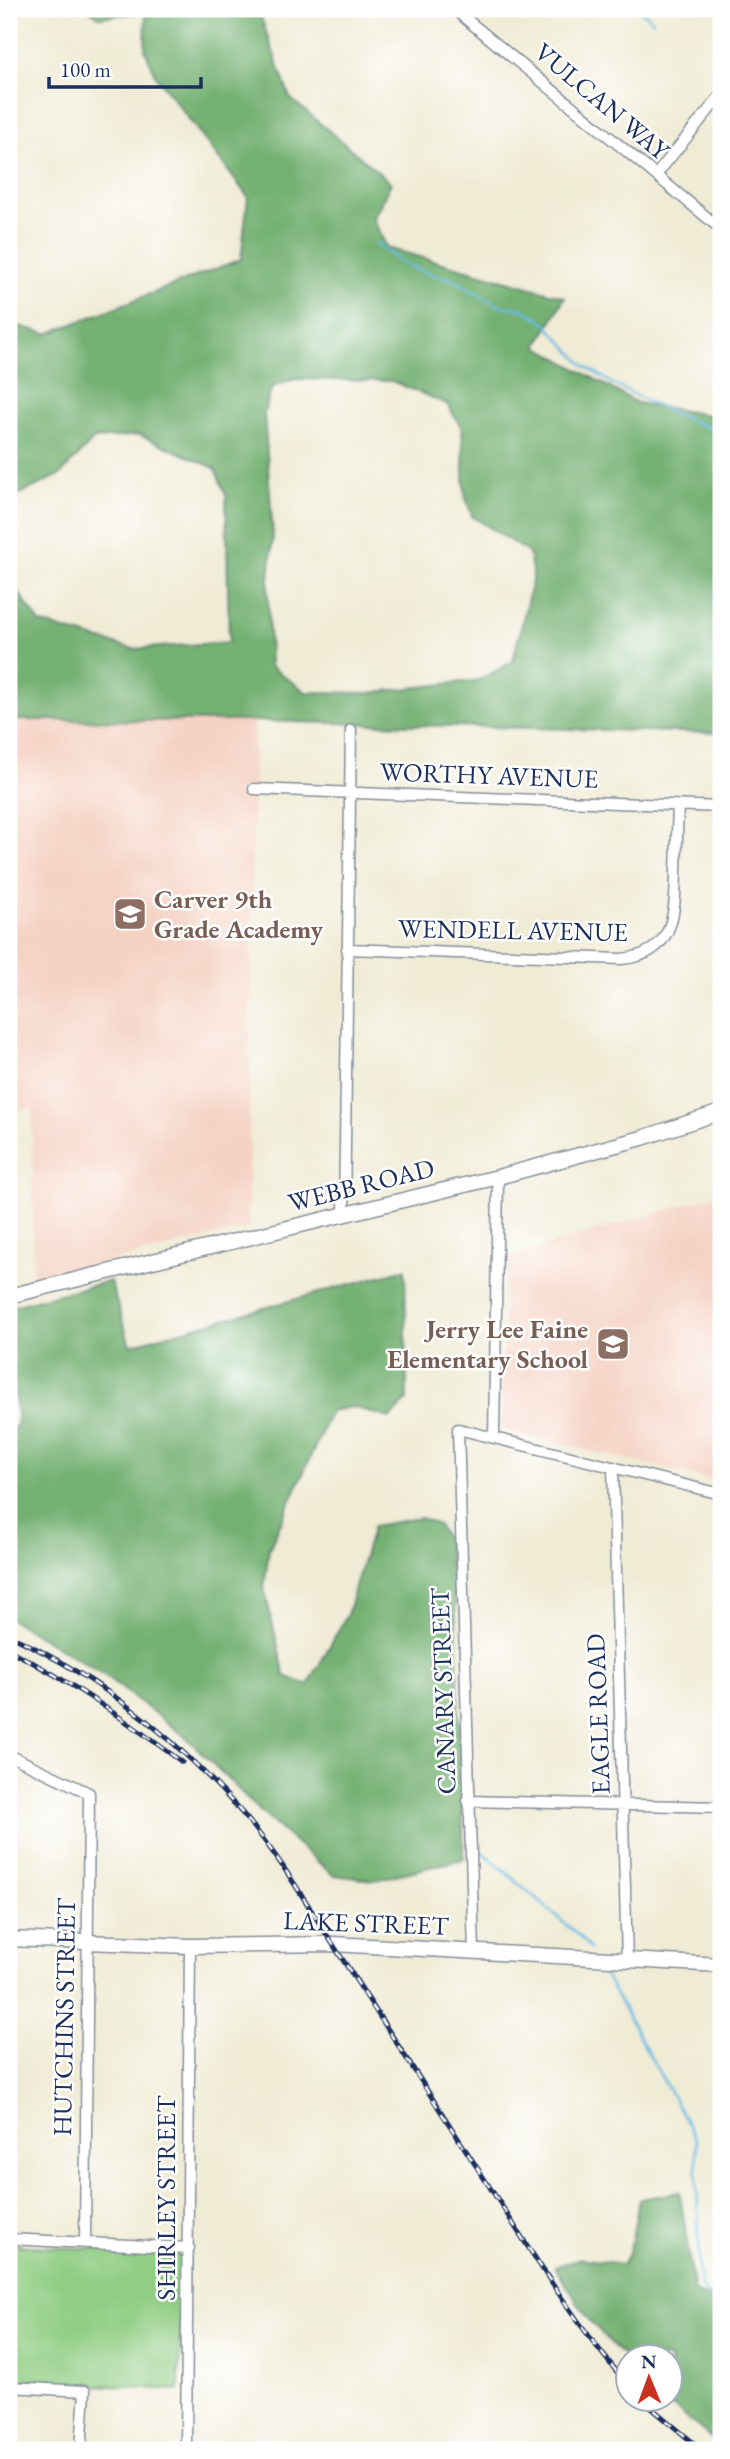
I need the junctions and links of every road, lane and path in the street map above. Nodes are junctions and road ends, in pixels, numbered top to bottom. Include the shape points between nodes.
1 (454, 9) edge
2 (721, 95) edge
3 (656, 175) junction
4 (721, 229) edge
5 (351, 730) dead end
6 (254, 789) dead end
7 (350, 793) junction
8 (678, 806) junction
9 (721, 807) edge
10 (347, 949) junction
11 (721, 1112) edge
12 (498, 1177) junction
13 (344, 1214) junction
14 (9, 1296) edge
15 (494, 1438) junction
16 (614, 1468) junction
17 (721, 1494) edge
18 (9, 1755) edge
19 (468, 1801) junction
20 (623, 1804) junction
21 (721, 1807) edge
22 (9, 1939) edge
23 (88, 1942) junction
24 (190, 1946) junction
25 (474, 1951) junction
26 (627, 1960) junction
27 (721, 1965) edge
28 (9, 2239) edge
29 (85, 2243) junction
30 (189, 2248) junction
31 (9, 2387) edge
32 (81, 2450) edge
33 (187, 2450) edge

1 - 3 street, VULCAN WAY
2 - 3 street
3 - 4 street, VULCAN WAY
5 - 7 street
6 - 7 street, WORTHY AVENUE
7 - 8 street, WORTHY AVENUE
7 - 10 street
8 - 9 street, WORTHY AVENUE
8 - 10 street, WENDELL AVENUE via 674,918 663,939 644,954 621,959
10 - 13 street
11 - 12 street, WEBB ROAD
12 - 13 street, WEBB ROAD
12 - 15 street
13 - 14 street, WEBB ROAD
15 - 16 street
15 - 19 street, CANARY STREET via 458,1429
16 - 17 street
16 - 20 street, EAGLE ROAD
18 - 23 street, HUTCHINS STREET via 89,1793
19 - 20 street
19 - 25 street, CANARY STREET
20 - 21 street
20 - 26 street, EAGLE ROAD
22 - 23 street, LAKE STREET
23 - 24 street, LAKE STREET
23 - 29 street, HUTCHINS STREET
24 - 25 street, LAKE STREET via 333,1944
24 - 30 street, SHIRLEY STREET
25 - 26 street, LAKE STREET
26 - 27 street, LAKE STREET
28 - 29 street
29 - 30 street
30 - 33 street, SHIRLEY STREET
31 - 32 street via 85,2391

